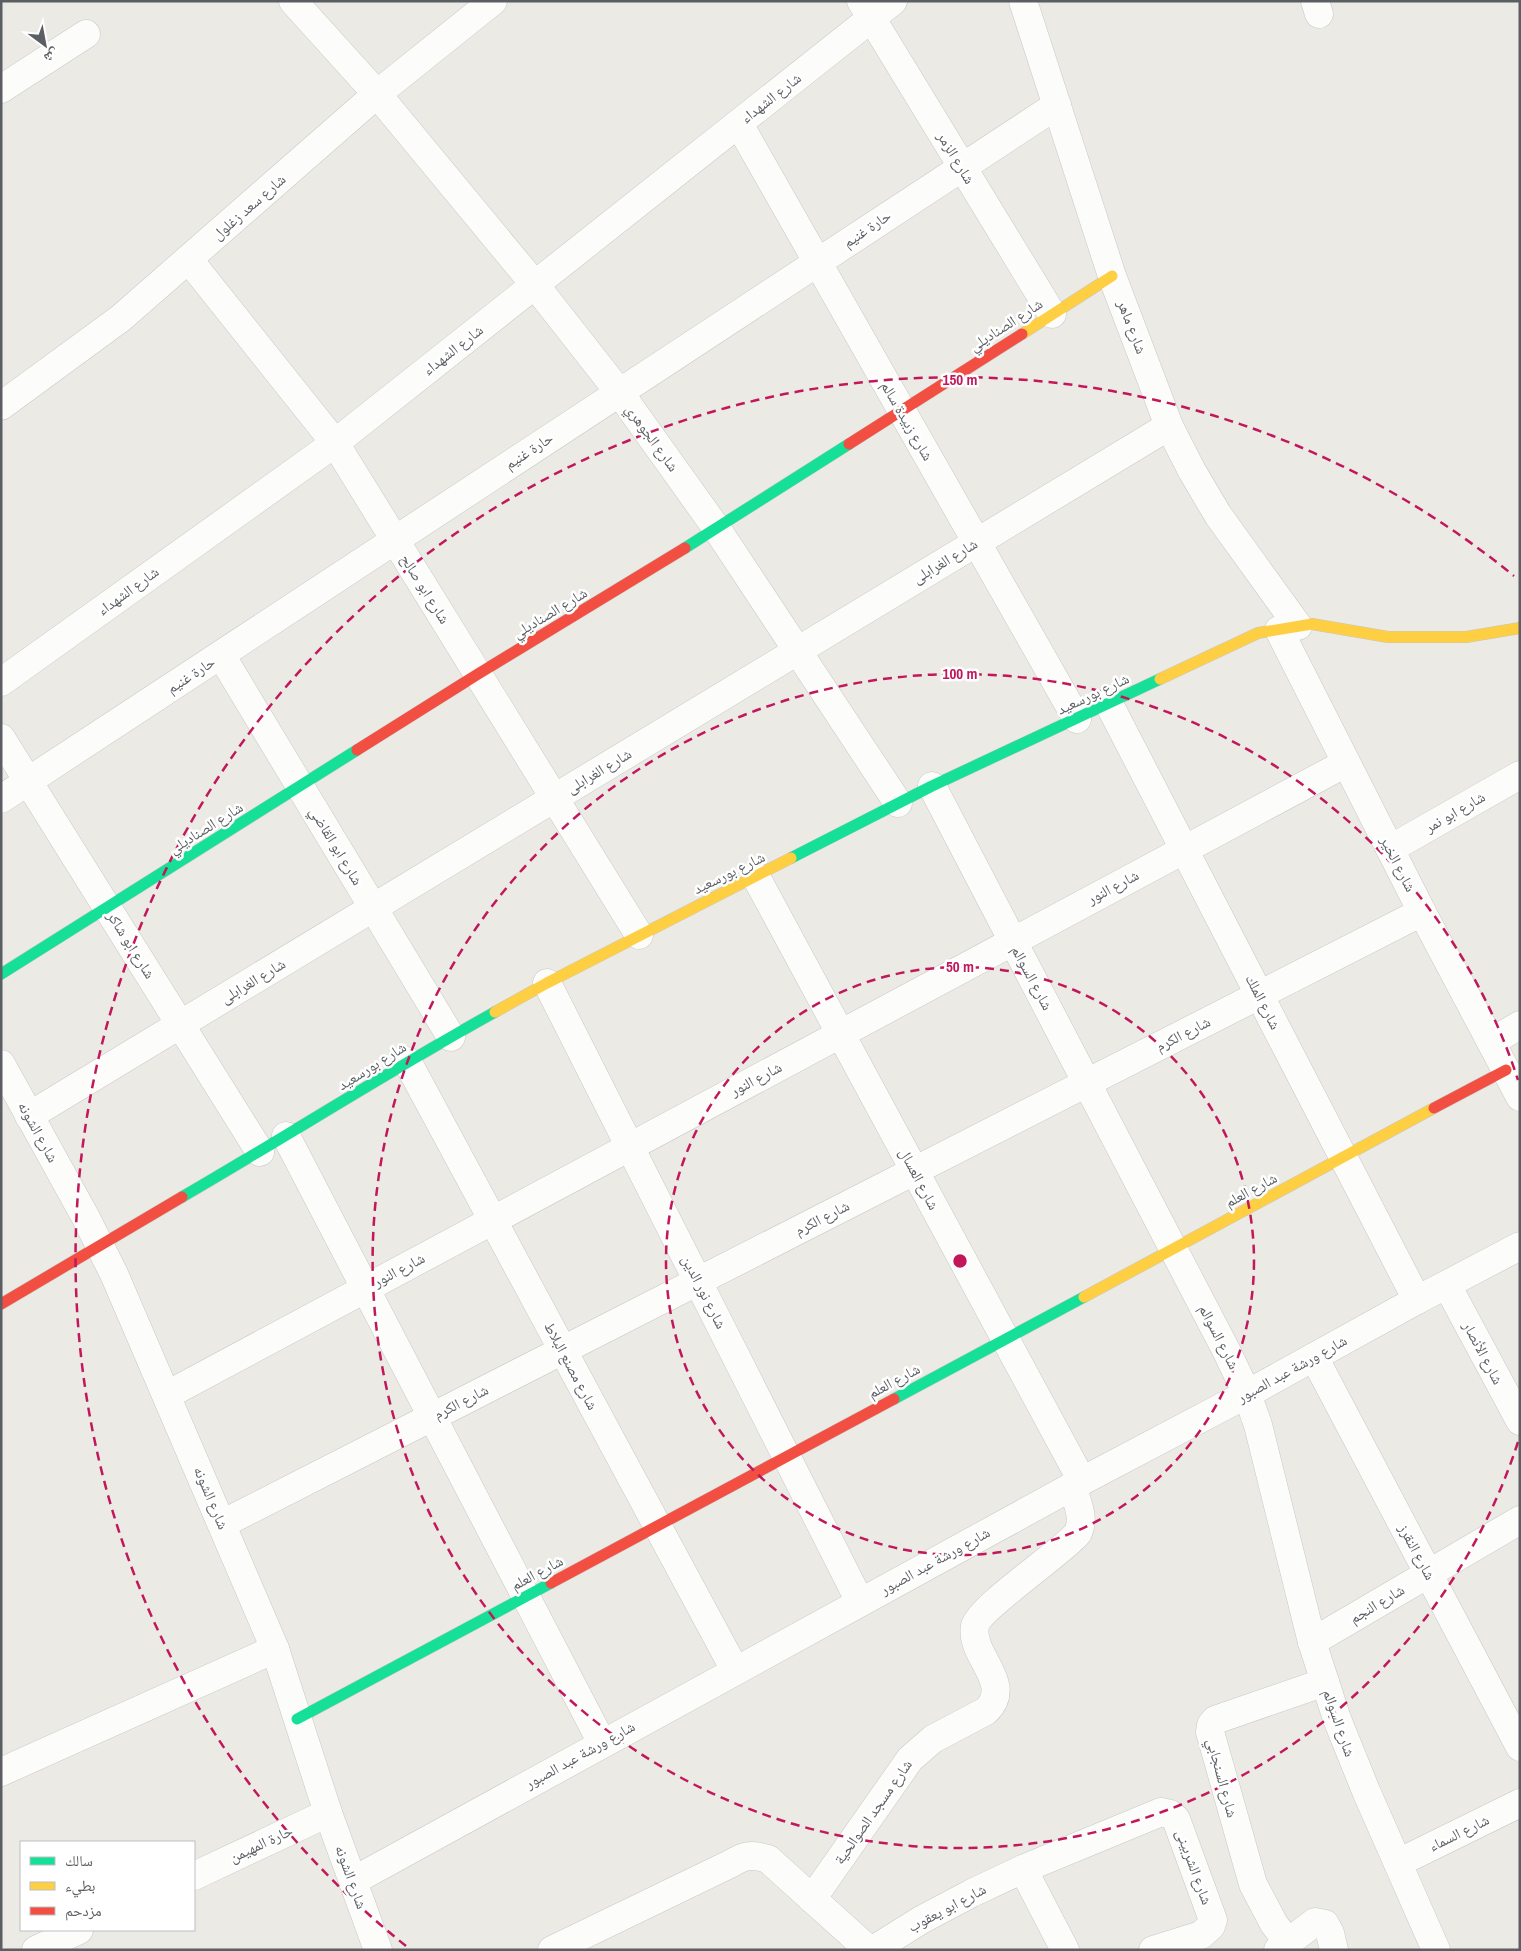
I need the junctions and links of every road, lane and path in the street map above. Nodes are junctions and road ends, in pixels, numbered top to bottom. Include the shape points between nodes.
1 (293, 1) edge
2 (493, 1) edge
3 (893, 1) edge
4 (1023, 1) edge
5 (867, 10) edge
6 (86, 34) dead end
7 (3, 84) edge
8 (377, 94) junction
9 (1057, 105) junction
10 (739, 124) junction
11 (962, 166) junction
12 (189, 260) junction
13 (817, 262) junction
14 (1112, 276) junction
15 (535, 285) junction
16 (1052, 314) junction
17 (619, 392) junction
18 (1, 406) edge
19 (901, 410) junction
20 (1169, 426) junction
21 (335, 442) junction
22 (717, 529) junction
23 (395, 540) junction
24 (976, 542) junction
25 (1289, 628) junction
26 (1520, 628) edge
27 (797, 651) junction
28 (221, 655) junction
29 (478, 674) junction
30 (1, 682) edge
31 (1108, 704) junction
32 (1076, 718) junction
33 (1, 738) edge
34 (1346, 763) junction
35 (1520, 775) edge
36 (28, 782) junction
37 (300, 786) junction
38 (932, 786) junction
39 (554, 798) junction
40 (1, 800) edge
41 (898, 803) junction
42 (1390, 849) junction
43 (1184, 850) junction
44 (756, 877) junction
45 (108, 907) junction
46 (373, 908) junction
47 (1422, 912) junction
48 (639, 935) junction
49 (1013, 941) junction
50 (1, 974) edge
51 (547, 982) junction
52 (1259, 995) junction
53 (181, 1025) junction
54 (1520, 1025) edge
55 (841, 1033) junction
56 (451, 1036) junction
57 (1491, 1042) junction
58 (407, 1061) junction
59 (1, 1064) edge
60 (1506, 1070) junction
61 (1087, 1083) junction
62 (1520, 1096) edge
63 (29, 1116) junction
64 (286, 1136) junction
65 (630, 1147) junction
66 (260, 1152) junction
67 (1344, 1157) junction
68 (915, 1171) junction
69 (493, 1220) junction
70 (100, 1246) junction
71 (1520, 1246) edge
72 (1174, 1249) junction
73 (698, 1281) junction
74 (1447, 1285) junction
75 (365, 1288) junction
76 (1417, 1300) junction
77 (1, 1304) edge
78 (1005, 1339) junction
79 (563, 1350) junction
80 (1314, 1357) junction
81 (167, 1394) junction
82 (1247, 1394) junction
83 (432, 1417) junction
84 (1520, 1421) edge
85 (787, 1456) junction
86 (1077, 1483) junction
87 (1520, 1520) edge
88 (222, 1524) junction
89 (657, 1526) junction
90 (1428, 1573) junction
91 (526, 1596) junction
92 (860, 1602) junction
93 (1312, 1642) junction
94 (275, 1649) junction
95 (736, 1670) junction
96 (1325, 1682) junction
97 (297, 1718) junction
98 (602, 1743) junction
99 (1520, 1747) edge
100 (1, 1772) edge
101 (1520, 1803) edge
102 (328, 1813) junction
103 (1398, 1862) junction
104 (1023, 1869) junction
105 (195, 1876) edge
106 (353, 1881) junction
107 (812, 1899) junction
108 (77, 1931) edge
109 (1283, 1946) edge
110 (36, 1950) edge
111 (378, 1950) edge
112 (552, 1950) edge
113 (871, 1950) edge
114 (1065, 1950) edge
115 (1153, 1950) edge
116 (1334, 1950) edge
117 (1436, 1950) edge

1 - 8 street, شارع الجوهري
2 - 8 street, شارع سعد زغلول
3 - 5 street, شارع الشهداء
4 - 9 street, شارع ماهر
5 - 10 street, شارع الشهداء
5 - 11 street, شارع الزمر
6 - 7 street
8 - 12 street, شارع سعد زغلول
8 - 15 street, شارع الجوهري
9 - 11 street, حارة غنيم
9 - 14 street, شارع ماهر
10 - 13 street, شارع زبيدة سالم
10 - 15 street, شارع الشهداء
11 - 13 street, حارة غنيم
11 - 16 street, شارع الزمر
12 - 18 street, شارع سعد زغلول via 121,318
12 - 21 street, شارع ابو صالح
13 - 17 street, حارة غنيم
13 - 19 street, شارع زبيدة سالم
14 - 16 street, شارع الصناديلي
14 - 20 street, شارع ماهر
15 - 17 street, شارع الجوهري
15 - 21 street, شارع الشهداء
16 - 19 street, شارع الصناديلي
17 - 22 street, شارع الجوهري
17 - 23 street, حارة غنيم
19 - 22 street, شارع الصناديلي
19 - 24 street, شارع زبيدة سالم
20 - 24 street, شارع الغرابلى
20 - 25 street, شارع ماهر via 1218,515
21 - 23 street, شارع ابو صالح
21 - 30 street, شارع الشهداء
22 - 27 street, شارع الجوهري
22 - 29 street, شارع الصناديلي
23 - 28 street, حارة غنيم
23 - 29 street, شارع ابو صالح
24 - 27 street, شارع الغرابلى
24 - 32 street, شارع زبيدة سالم
25 - 26 street, شارع بورسعيد via 1312,624 1388,637 1466,637
25 - 31 street, شارع بورسعيد via 1258,633
25 - 34 street, شارع الخير
27 - 39 street, شارع الغرابلى
27 - 41 street, شارع الجوهري
28 - 36 street, حارة غنيم
28 - 37 street, شارع ابو القاضي
29 - 37 street, شارع الصناديلي
29 - 39 street, شارع ابو صالح
31 - 32 street, شارع بورسعيد
31 - 43 street, شارع الملك
32 - 38 street, شارع بورسعيد
33 - 36 street, شارع ابو شاكر
34 - 42 street, شارع الخير
34 - 43 street, شارع النور
35 - 42 street, شارع ابو نمر
36 - 40 street, حارة غنيم
36 - 45 street, شارع ابو شاكر
37 - 45 street, شارع الصناديلي
37 - 46 street, شارع ابو القاضي
38 - 41 street, شارع بورسعيد
38 - 49 street, شارع السوالم
39 - 46 street, شارع الغرابلى
39 - 48 street, شارع ابو صالح
41 - 44 street, شارع بورسعيد
42 - 47 street, شارع الخير
43 - 49 street, شارع النور
43 - 52 street, شارع الملك
44 - 48 street, شارع بورسعيد
44 - 55 street, شارع العسال
45 - 50 street, شارع الصناديلي
45 - 53 street, شارع ابو شاكر
46 - 53 street, شارع الغرابلى
46 - 56 street, شارع ابو القاضي
47 - 52 street, شارع الكرم
47 - 57 street, شارع الخير
48 - 51 street, شارع بورسعيد
49 - 55 street, شارع النور
49 - 61 street, شارع السوالم
51 - 56 street, شارع بورسعيد
51 - 65 street, شارع نور الدين
52 - 61 street, شارع الكرم
52 - 67 street, شارع الملك
53 - 63 street, شارع الغرابلى
53 - 66 street, شارع ابو شاكر
54 - 57 street
55 - 65 street, شارع النور
55 - 68 street, شارع العسال
56 - 58 street, شارع بورسعيد
57 - 60 street, شارع الخير
58 - 64 street, شارع بورسعيد
58 - 69 street, شارع مصنع البلاط
59 - 63 street, شارع الشونه
60 - 62 street, شارع الخير
60 - 67 street, شارع العلم
61 - 68 street, شارع الكرم
61 - 72 street, شارع السوالم
63 - 70 street, شارع الشونه
64 - 66 street, شارع بورسعيد
64 - 75 street
65 - 69 street, شارع النور
65 - 73 street, شارع نور الدين
66 - 70 street, شارع بورسعيد
67 - 72 street, شارع العلم
67 - 76 street, شارع الملك
68 - 73 street, شارع الكرم
68 - 78 street, شارع العسال
69 - 75 street, شارع النور
69 - 79 street, شارع مصنع البلاط
70 - 77 street, شارع بورسعيد
70 - 81 street, شارع الشونه
71 - 74 street, شارع ورشة عبد الصبور
72 - 78 street, شارع العلم
72 - 82 street, شارع السوالم
73 - 79 street, شارع الكرم
73 - 85 street, شارع نور الدين
74 - 76 street, شارع ورشة عبد الصبور
74 - 84 street, شارع الأنصار
75 - 81 street, شارع النور
75 - 83 street
76 - 80 street, شارع ورشة عبد الصبور
78 - 85 street, شارع العلم
78 - 86 street, شارع العسال
79 - 83 street, شارع الكرم
79 - 89 street, شارع مصنع البلاط
80 - 82 street, شارع ورشة عبد الصبور
80 - 90 street, شارع النقرز
81 - 88 street, شارع الشونه
82 - 86 street, شارع ورشة عبد الصبور
82 - 93 street, شارع السوالم via 1258,1425
83 - 88 street, شارع الكرم
83 - 91 street
85 - 89 street, شارع العلم
85 - 92 street, شارع نور الدين
86 - 92 street, شارع ورشة عبد الصبور
86 - 107 street, شارع مسجد الصوالحية via 1082,1521 1078,1533 989,1609 976,1624 974,1634 996,1686 992,1705 933,1739 910,1759
87 - 90 street, شارع النجم
88 - 94 street, شارع الشونه
89 - 91 street, شارع العلم
89 - 95 street, شارع مصنع البلاط
90 - 93 street, شارع النجم
90 - 99 street, شارع النقرز
91 - 97 street, شارع العلم
91 - 98 street
92 - 95 street, شارع ورشة عبد الصبور
93 - 96 street, شارع السوالم
94 - 97 street, شارع الشونه
94 - 100 street
95 - 98 street, شارع ورشة عبد الصبور
96 - 103 street, شارع السوالم via 1350,1756
96 - 109 street, شارع السنجابي via 1215,1720 1211,1725 1210,1732 1245,1863
97 - 102 street, شارع الشونه
98 - 106 street, شارع ورشة عبد الصبور
101 - 103 street, شارع السماء
102 - 105 street, حارة المهيمن
102 - 106 street, شارع الشونه
103 - 117 street, شارع السوالم
104 - 113 street, شارع ابو يعقوب via 921,1920
104 - 114 street
104 - 115 street, شارع الشربينى via 1161,1812 1170,1814 1180,1827 1213,1920 1201,1935
106 - 111 street, شارع الشونه
107 - 112 street via 768,1859 755,1855 741,1857
107 - 113 street
108 - 110 street
109 - 116 street via 1315,1922 1325,1924

